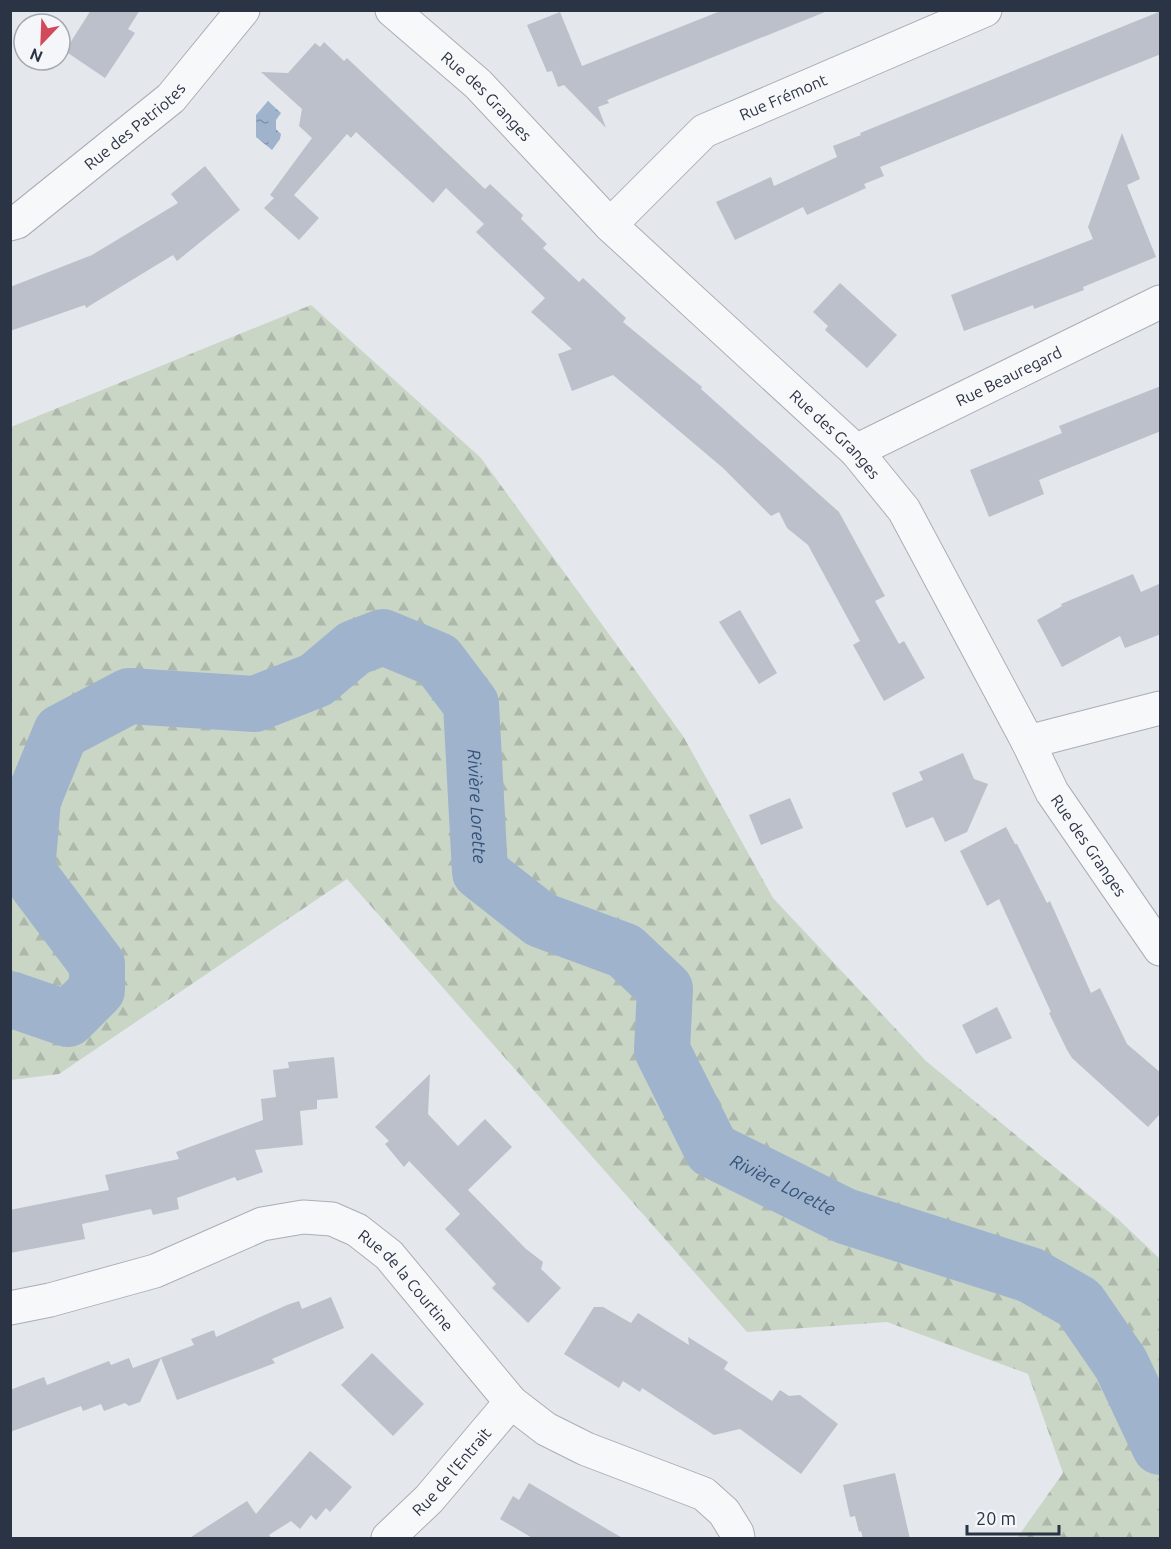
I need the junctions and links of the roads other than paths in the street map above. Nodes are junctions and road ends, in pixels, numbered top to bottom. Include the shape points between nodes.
1 (243, 10) edge
2 (392, 10) edge
3 (985, 10) edge
4 (10, 224) edge
5 (610, 225) junction
6 (1161, 302) edge
7 (856, 451) junction
8 (1161, 708) edge
9 (1028, 742) junction
10 (1161, 949) edge
11 (10, 1308) edge
12 (511, 1402) junction
13 (388, 1539) edge
14 (738, 1539) edge

1 - 4 street, Rue des Patriotes via 171,98
2 - 5 street, Rue des Granges via 478,84
3 - 5 street, Rue Frémont via 704,131
5 - 7 street, Rue des Granges
6 - 7 street, Rue Beauregard
7 - 9 street, Rue des Granges via 904,510
8 - 9 street
9 - 10 street, Rue des Granges via 1053,792
11 - 12 street, Rue de la Courtine via 155,1270 262,1224 303,1216 332,1219 357,1230 388,1255
12 - 13 street, Rue de l'Entrait via 429,1499
12 - 14 street, Rue de la Courtine via 546,1430 704,1494 724,1512

